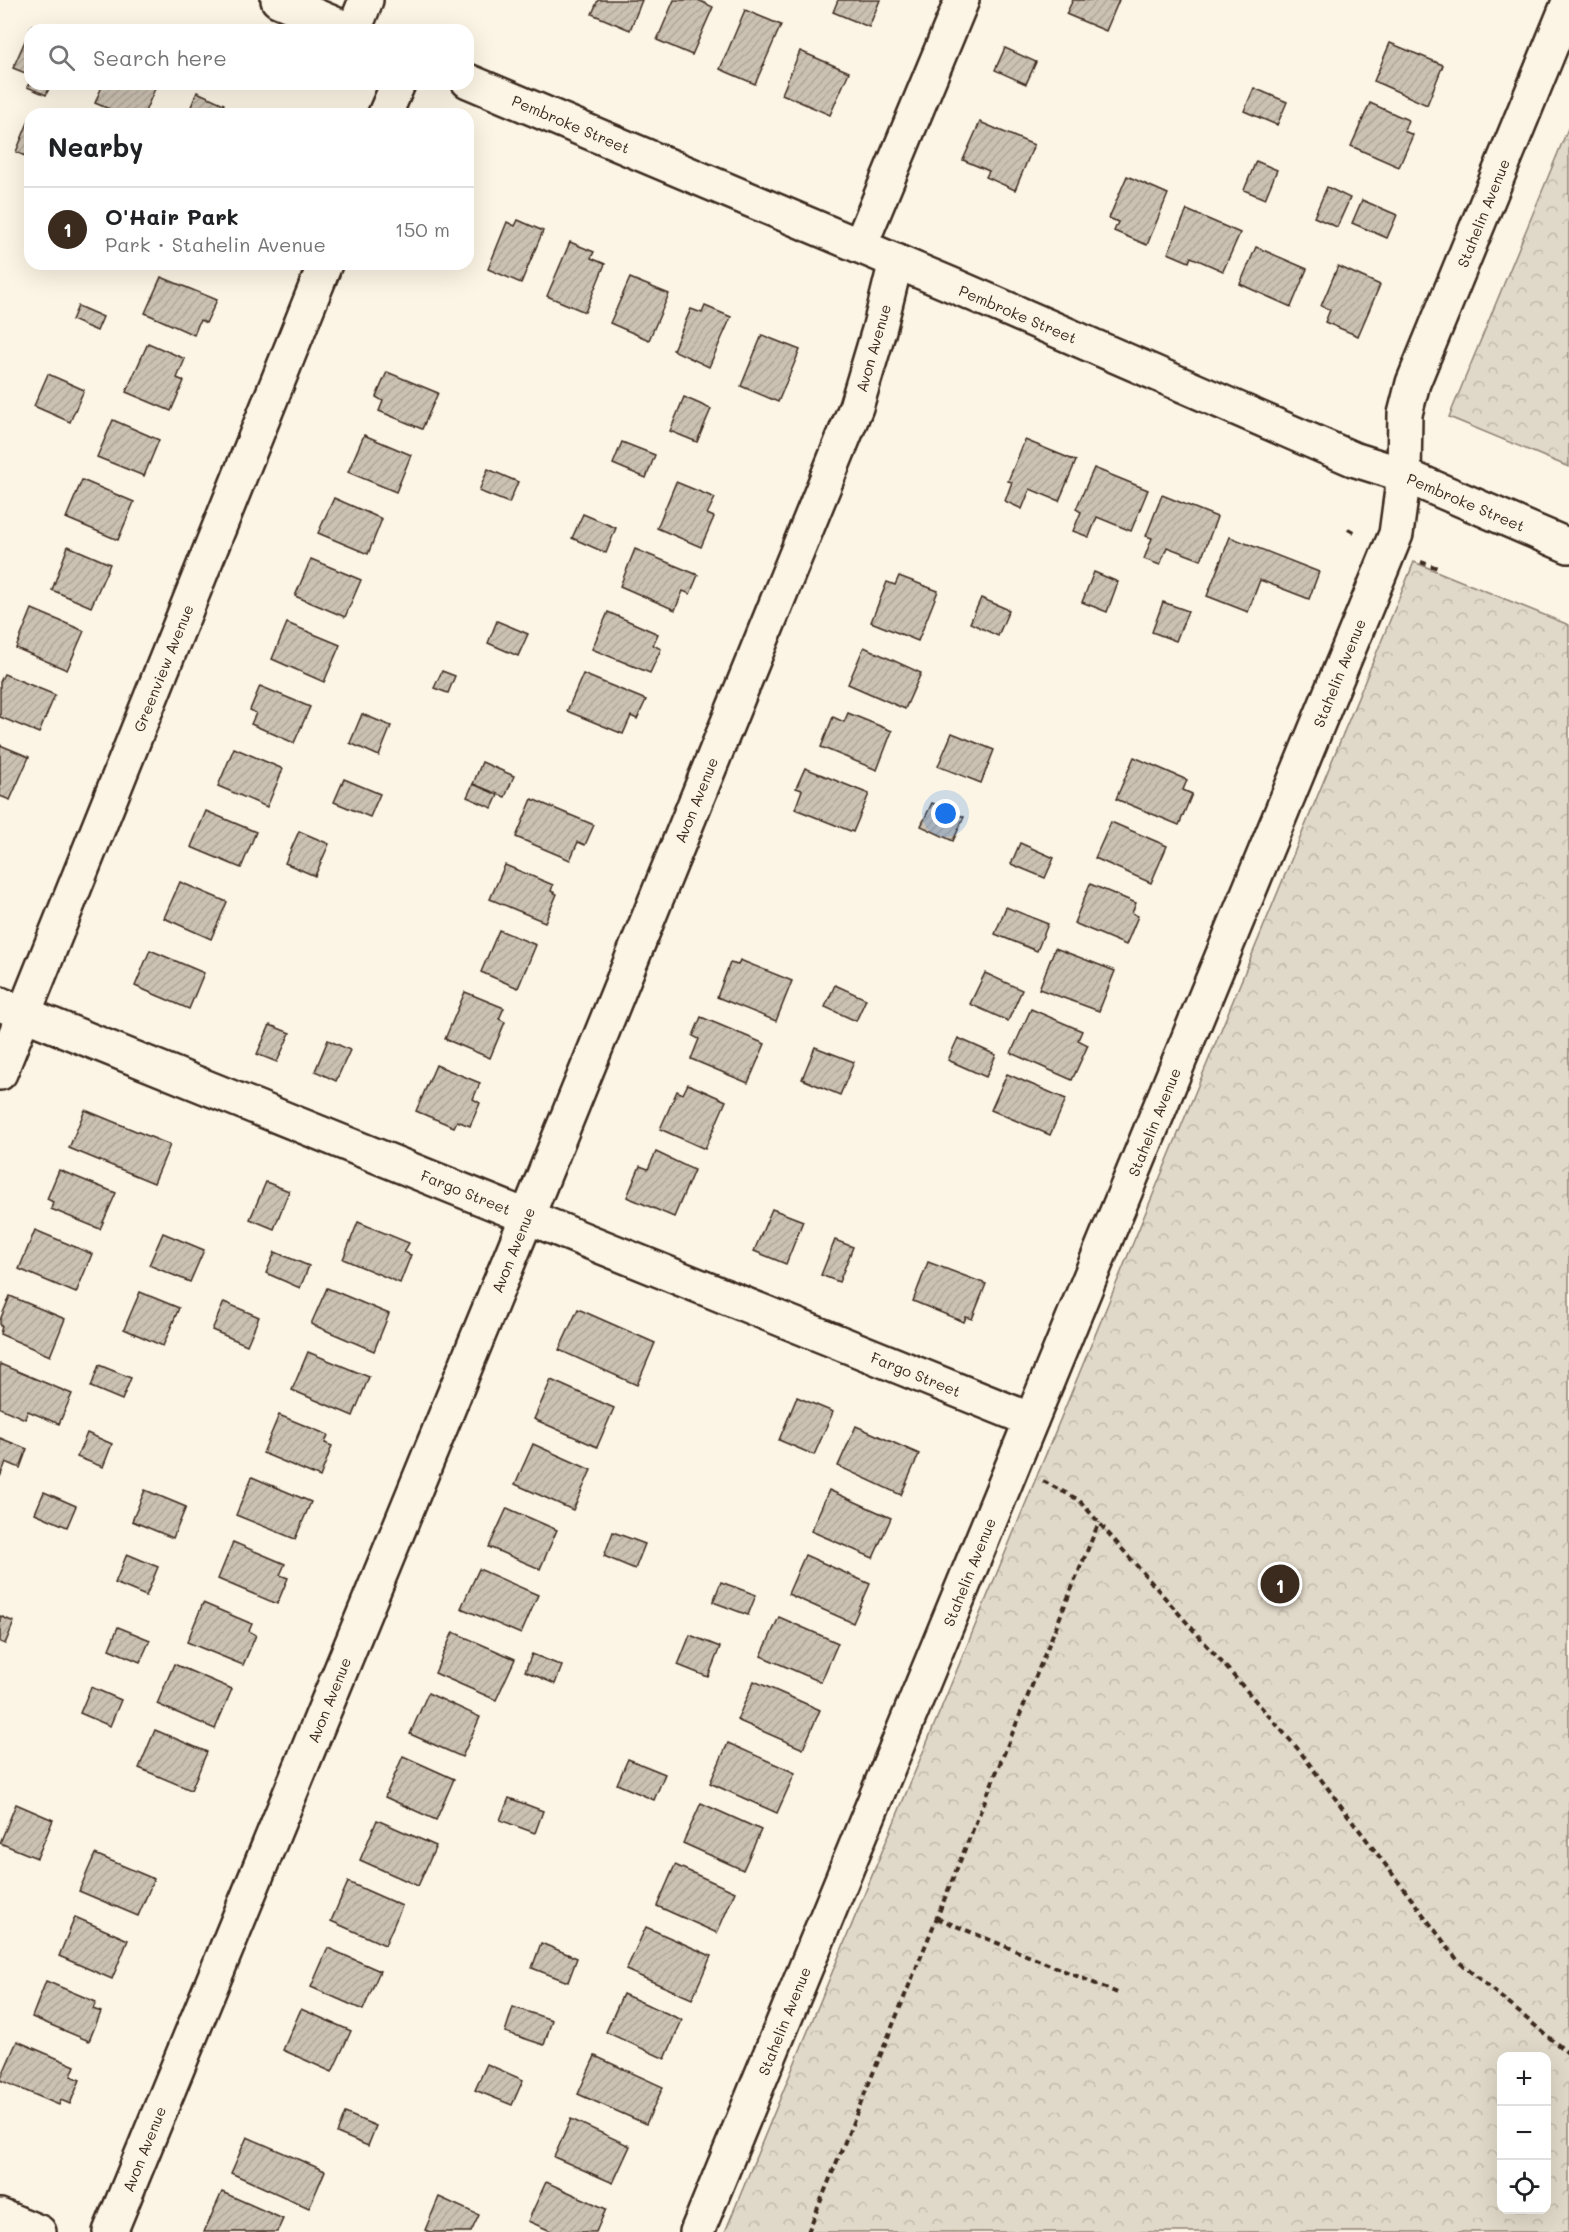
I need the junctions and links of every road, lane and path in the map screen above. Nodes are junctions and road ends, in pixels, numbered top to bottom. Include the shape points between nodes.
1 (278, 0) edge
2 (366, 0) edge
3 (962, 0) edge
4 (1569, 2) edge
5 (335, 24) edge
6 (356, 24) edge
7 (474, 84) edge
8 (395, 90) edge
9 (388, 108) edge
10 (860, 246) junction
11 (896, 261) junction
12 (322, 270) edge
13 (1404, 475) junction
14 (1348, 529) dead end
15 (1358, 534) dead end
16 (1569, 546) edge
17 (12, 1009) edge
18 (0, 1072) edge
19 (527, 1217) junction
20 (1031, 1420) junction
21 (1012, 1466) junction
22 (1099, 1522) junction
23 (937, 1918) junction
24 (1120, 1994) dead end
25 (1569, 2054) edge
26 (0, 2216) edge
27 (39, 2232) edge
28 (110, 2232) edge
29 (697, 2232) edge
30 (808, 2232) edge

1 - 5 street
2 - 6 street
3 - 10 street
4 - 13 street, Stahelin Avenue via 1413,383 1405,414
7 - 10 street, Pembroke Street
8 - 9 street
10 - 11 street, Pembroke Street
11 - 13 street, Pembroke Street via 1353,459
11 - 19 street, Avon Avenue via 856,407
12 - 17 street, Greenview Avenue
13 - 16 street, Pembroke Street
13 - 20 street, Stahelin Avenue via 1396,534
14 - 15 path
17 - 18 street, Greenview Avenue
17 - 19 street, Fargo Street
19 - 20 street, Fargo Street
19 - 28 street, Avon Avenue
20 - 21 street, Stahelin Avenue
21 - 22 path via 1078,1500
21 - 29 street, Stahelin Avenue
22 - 23 path
22 - 25 path via 1298,1749 1459,1962
23 - 24 path
23 - 30 path
26 - 27 street

